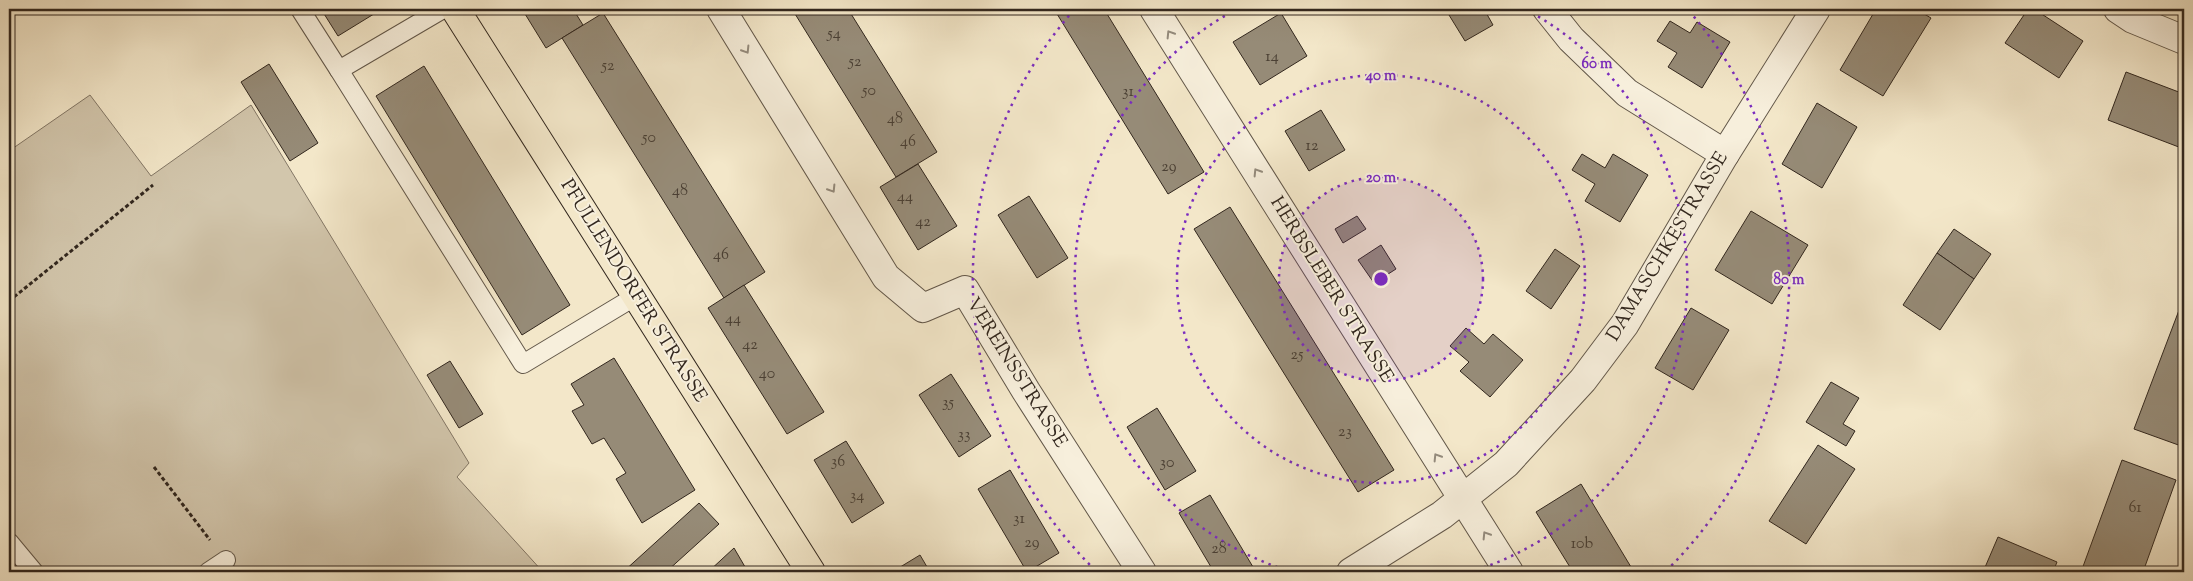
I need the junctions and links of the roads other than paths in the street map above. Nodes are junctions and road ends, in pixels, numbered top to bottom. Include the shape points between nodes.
1 (300, 9) edge
2 (443, 9) edge
3 (455, 9) edge
4 (721, 9) edge
5 (1154, 9) edge
6 (1547, 9) edge
7 (1816, 9) edge
8 (2118, 9) edge
9 (2184, 40) edge
10 (339, 70) junction
11 (1725, 154) junction
12 (636, 296) junction
13 (1463, 498) junction
14 (9, 542) edge
15 (226, 560) road end
16 (34, 572) edge
17 (208, 572) edge
18 (810, 572) edge
19 (1142, 572) edge
20 (1351, 572) edge
21 (1509, 572) edge

1 - 10 lane
2 - 10 lane
3 - 12 main road, PFULLENDORFER STRASSE
4 -> 19 street, VEREINSSTRASSE via 886,277 923,308 965,290
13 -> 5 street, HERBSLEBER STRASSE
6 - 11 street via 1571,39 1627,93
7 - 11 street, DAMASCHKESTRASSE
8 - 9 street via 2133,19
10 - 12 lane via 524,364
11 - 13 street, DAMASCHKESTRASSE via 1625,324 1547,420 1506,464
12 - 18 main road, PFULLENDORFER STRASSE
13 - 20 street, DAMASCHKESTRASSE via 1403,541
21 -> 13 street, HERBSLEBER STRASSE
14 - 16 lane
15 - 17 lane

